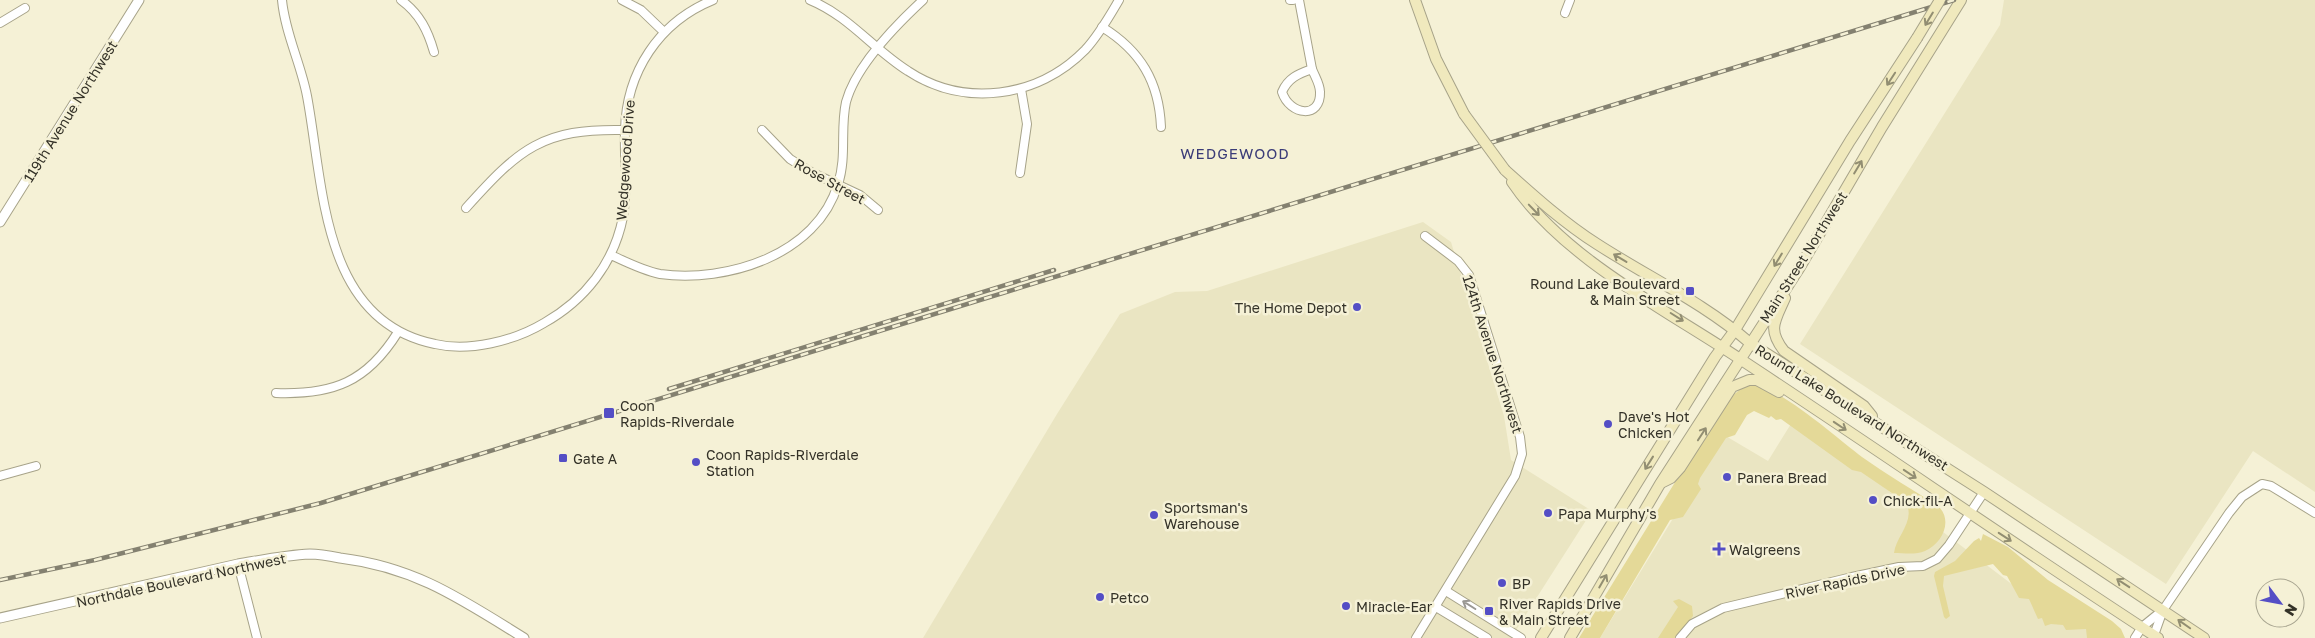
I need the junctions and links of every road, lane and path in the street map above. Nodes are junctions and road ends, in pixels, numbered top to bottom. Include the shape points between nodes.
1 (139, 0) edge
2 (282, 0) edge
3 (401, 0) edge
4 (622, 0) edge
5 (713, 0) edge
6 (810, 0) edge
7 (923, 0) edge
8 (1119, 0) edge
9 (1299, 0) edge
10 (1415, 0) edge
11 (1570, 0) edge
12 (1940, 0) edge
13 (1961, 0) edge
14 (25, 8) dead end
15 (1565, 13) dead end
16 (0, 23) edge
17 (1102, 27) junction
18 (664, 32) junction
19 (878, 48) junction
20 (434, 52) dead end
21 (1312, 69) junction
22 (1021, 89) junction
23 (1161, 128) dead end
24 (625, 130) junction
25 (762, 130) dead end
26 (1505, 170) junction
27 (1020, 173) dead end
28 (838, 184) junction
29 (466, 208) dead end
30 (878, 210) dead end
31 (3, 212) edge
32 (0, 222) edge
33 (1425, 236) dead end
34 (611, 255) junction
35 (1787, 286) junction
36 (1735, 330) junction
37 (398, 332) junction
38 (1750, 343) junction
39 (1721, 347) junction
40 (1739, 358) junction
41 (276, 393) dead end
42 (1809, 406) junction
43 (1879, 424) junction
44 (36, 466) dead end
45 (0, 476) edge
46 (1660, 484) junction
47 (1984, 492) junction
48 (2315, 513) edge
49 (1970, 514) junction
50 (238, 564) junction
51 (1446, 591) junction
52 (1436, 607) junction
53 (2163, 610) junction
54 (0, 618) edge
55 (2142, 627) junction
56 (2155, 637) edge
57 (257, 638) edge
58 (524, 638) edge
59 (1416, 638) edge
60 (1487, 638) edge
61 (1521, 638) edge
62 (1541, 638) edge
63 (1570, 638) edge
64 (1680, 638) edge
65 (2135, 638) edge
66 (2204, 638) edge

1 - 31 street, 119th Avenue Northwest
2 - 37 street, Wedgewood Drive via 285,20 304,78 320,184 336,245 347,276 362,301
3 - 20 street via 416,12 424,24
4 - 18 street via 641,10
5 - 18 street, Wedgewood Drive via 685,15
6 - 19 street via 841,16
7 - 19 street
8 - 17 street
9 - 21 street
10 - 26 main road, Round Lake Boulevard Northwest, bridge via 1436,59 1464,114
11 - 15 street
12 -> 36 main road, Main Street Northwest, bridge
35 -> 13 main road, Main Street Northwest
14 - 16 street
17 - 22 street via 1068,65 1047,79
17 - 23 street via 1118,37 1148,73 1158,96
18 - 24 street, Wedgewood Drive via 645,56 635,76 626,109
19 - 22 street via 918,78 947,88 980,94
19 - 28 street via 858,76 846,102 843,161
21 - 21 street via 1319,84 1317,104 1313,109 1296,110 1286,103 1282,92 1295,75
22 - 27 street via 1027,124
24 - 29 street via 577,131 532,146 508,164
24 - 34 street, Wedgewood Drive via 623,216
25 - 28 street, Rose Street via 790,159
36 -> 26 main road, Round Lake Boulevard Northwest via 1583,235
26 -> 39 main road, Round Lake Boulevard Northwest via 1539,215 1598,266
28 - 30 street, Rose Street via 860,195
28 - 34 street via 824,215 812,230 784,250 752,265 702,276 682,275 659,273
31 - 32 street, 119th Avenue Northwest
33 - 51 street, 124th Avenue Northwest via 1458,261 1470,275 1522,446 1521,463 1515,476
34 - 37 street, Wedgewood Drive via 576,300 530,330 488,343 457,347 424,342
35 - 38 main road, Main Street Northwest
35 - 43 main road via 1786,297 1774,325 1774,339 1784,351 1864,406
36 - 38 main road, Round Lake Boulevard Northwest
36 - 39 main road, Main Street Northwest
37 - 41 street via 374,364 348,383 314,392
38 - 40 main road, Main Street Northwest
38 - 43 main road, Round Lake Boulevard Northwest
39 - 40 main road, Round Lake Boulevard Northwest
39 -> 62 main road, Main Street Northwest
40 - 42 main road, Round Lake Boulevard Northwest
40 - 46 main road, Main Street Northwest
46 -> 42 main road via 1680,468 1732,387 1738,383 1757,380 1795,402
42 -> 49 main road, Round Lake Boulevard Northwest
43 - 47 main road, Round Lake Boulevard Northwest
44 - 45 street
63 -> 46 main road, Main Street Northwest
47 - 49 street, River Rapids Drive
53 -> 47 main road, Round Lake Boulevard Northwest
48 - 53 street via 2271,486 2262,484 2249,492 2229,513
49 -> 55 main road, Round Lake Boulevard Northwest
49 - 64 street, River Rapids Drive via 1937,559 1923,566 1899,567 1723,608 1692,624
50 - 54 street, Northdale Boulevard Northwest
50 - 57 street
50 - 58 street, Northdale Boulevard Northwest via 311,554 365,560 403,570 448,591
51 - 52 street, 124th Avenue Northwest
61 -> 51 street
52 - 59 street
52 - 60 street
53 - 55 street
53 - 56 street
66 -> 53 main road, Round Lake Boulevard Northwest
55 - 56 main road, Round Lake Boulevard Northwest
55 - 65 street

